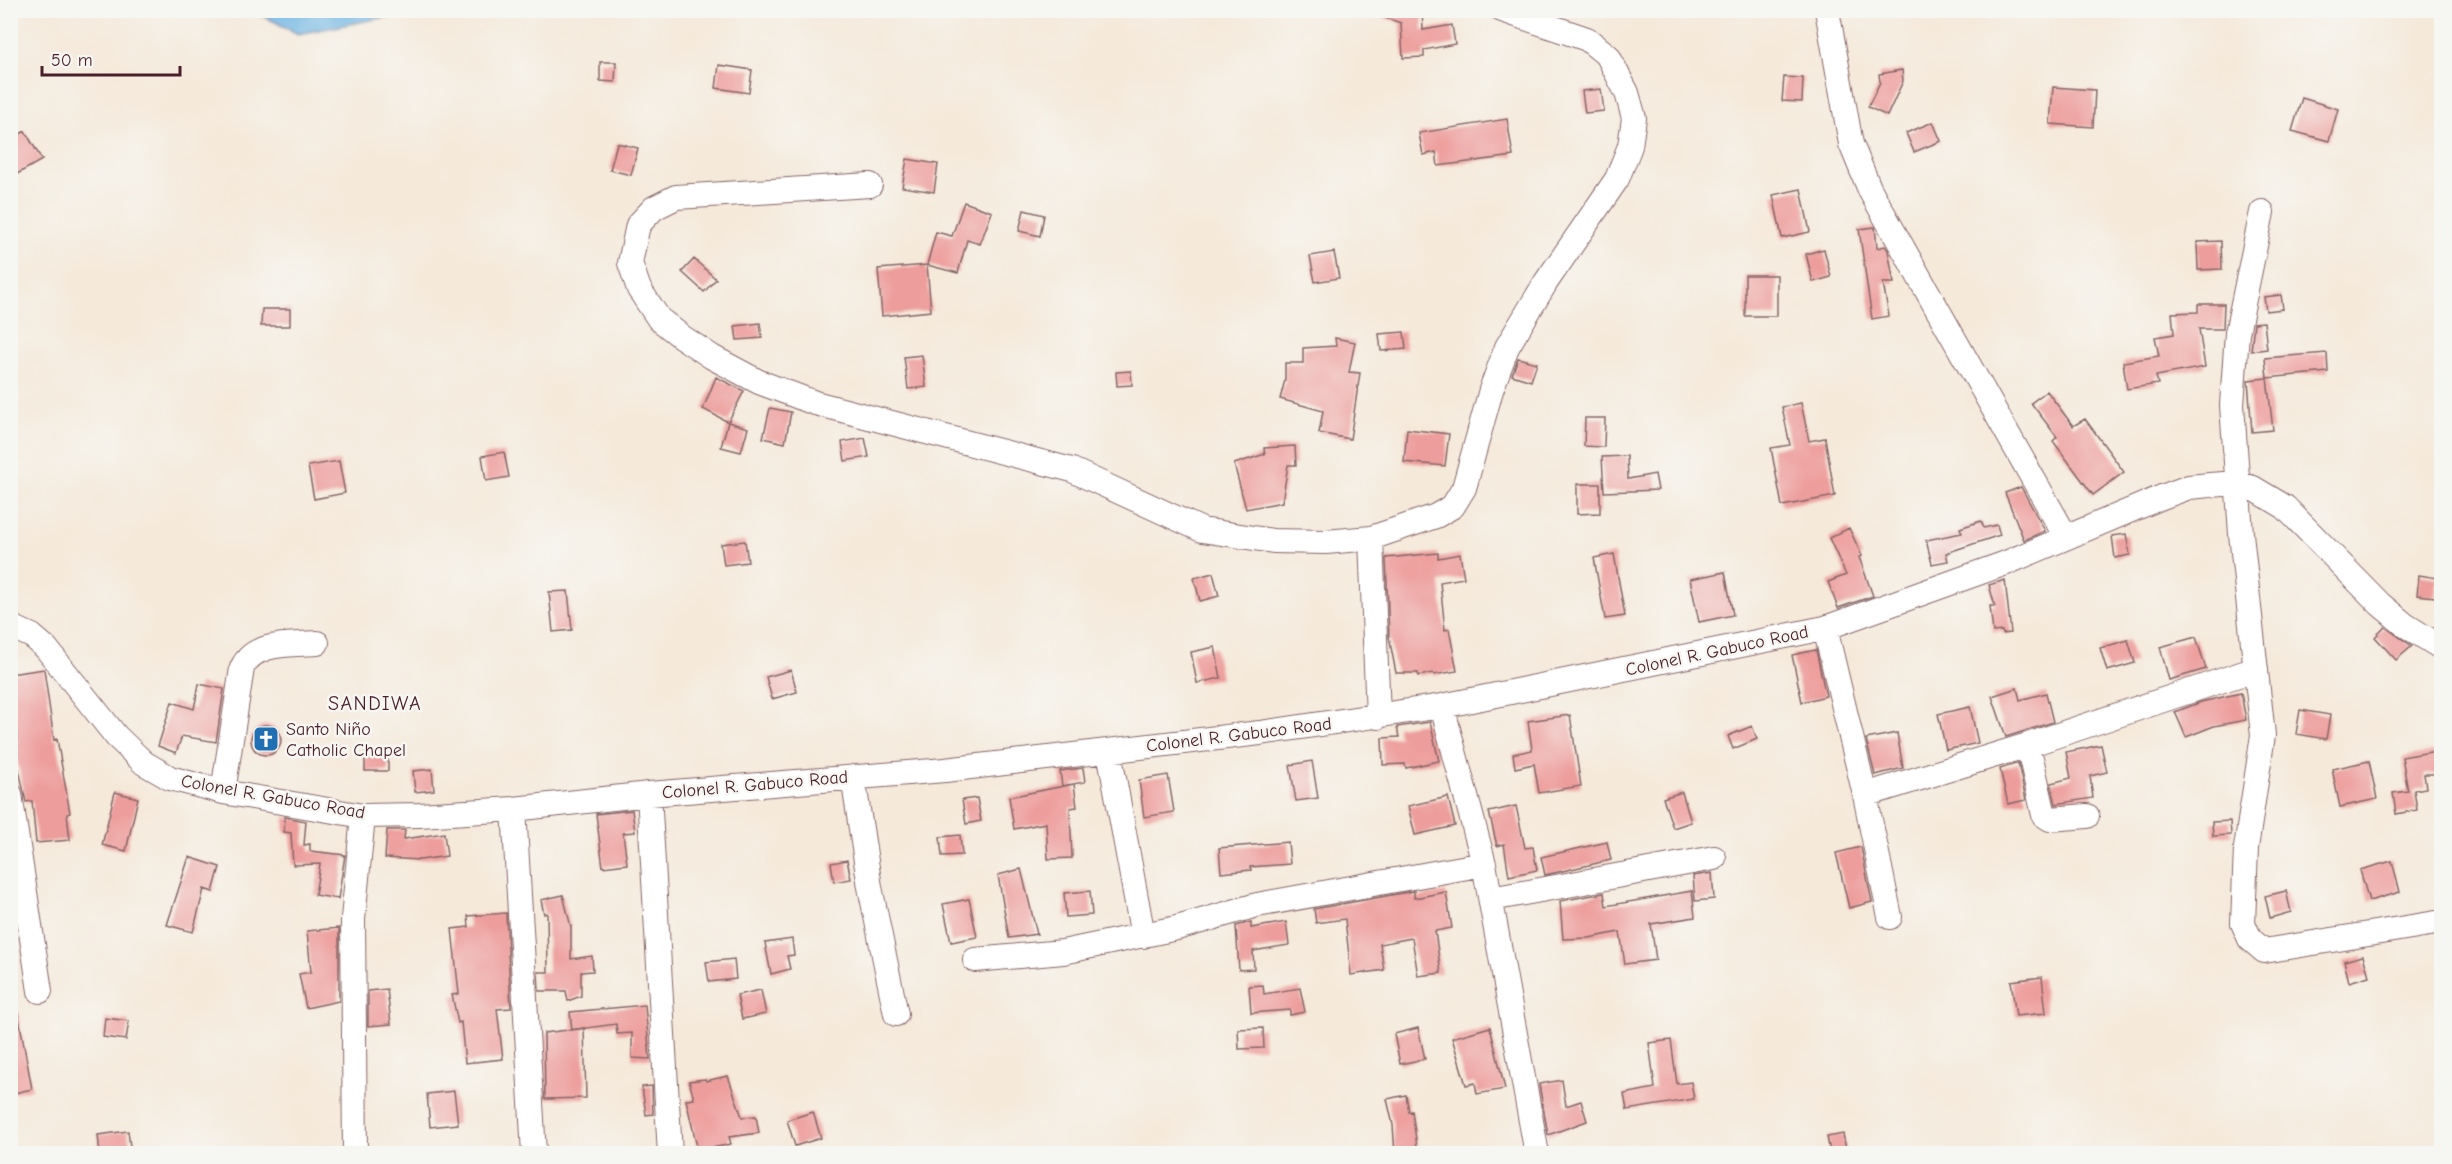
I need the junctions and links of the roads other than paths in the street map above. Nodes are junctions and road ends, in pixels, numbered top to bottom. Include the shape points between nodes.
1 (1502, 10) edge
2 (1827, 10) edge
3 (870, 185) dead end
4 (2262, 212) dead end
5 (2237, 483) junction
6 (2066, 537) junction
7 (1371, 538) junction
8 (10, 626) edge
9 (1825, 628) junction
10 (317, 643) dead end
11 (2442, 648) edge
12 (2256, 669) junction
13 (1442, 706) junction
14 (1378, 717) junction
15 (2028, 745) junction
16 (1109, 751) junction
17 (853, 777) junction
18 (223, 792) junction
19 (10, 794) edge
20 (649, 794) junction
21 (1865, 795) junction
22 (513, 808) junction
23 (363, 816) junction
24 (2087, 816) dead end
25 (1714, 858) dead end
26 (1484, 864) junction
27 (1491, 899) junction
28 (1890, 917) dead end
29 (2442, 922) edge
30 (1143, 936) junction
31 (975, 960) dead end
32 (40, 991) dead end
33 (896, 1014) dead end
34 (355, 1154) edge
35 (534, 1154) edge
36 (670, 1154) edge
37 (1537, 1154) edge

1 - 7 street via 1587,39 1608,56 1627,93 1634,118 1630,146 1617,180 1546,282 1507,347 1464,488 1453,506 1436,516
2 - 6 street via 1851,144 1870,190
3 - 7 street via 676,197 654,208 638,225 630,263 639,289 659,319 712,357 759,382 815,403 1072,470 1202,530 1273,541
4 - 5 street via 2237,333 2232,405
5 - 6 street, Colonel R. Gabuco Road via 2189,487
5 - 11 street, Colonel R. Gabuco Road via 2285,507 2380,604
5 - 12 street
6 - 9 street, Colonel R. Gabuco Road via 1978,574
7 - 14 street
8 - 18 street, Colonel R. Gabuco Road via 46,648 116,736 144,763 170,778
9 - 13 street, Colonel R. Gabuco Road
9 - 21 street
10 - 18 street via 261,649 246,657
12 - 15 street
12 - 29 street via 2263,735 2246,848 2243,923 2250,939 2264,951
13 - 14 street, Colonel R. Gabuco Road
13 - 26 street
14 - 16 street, Colonel R. Gabuco Road
15 - 21 street
15 - 24 street via 2044,815 2050,819
16 - 17 street, Colonel R. Gabuco Road
16 - 30 street
17 - 20 street, Colonel R. Gabuco Road
17 - 33 street
18 - 23 street, Colonel R. Gabuco Road
19 - 32 street
20 - 22 street, Colonel R. Gabuco Road
20 - 36 street
21 - 28 street
22 - 23 street, Colonel R. Gabuco Road
22 - 35 street
23 - 34 street via 353,919
25 - 27 street
26 - 27 street
26 - 30 street via 1257,905
27 - 37 street
30 - 31 street via 1063,952

